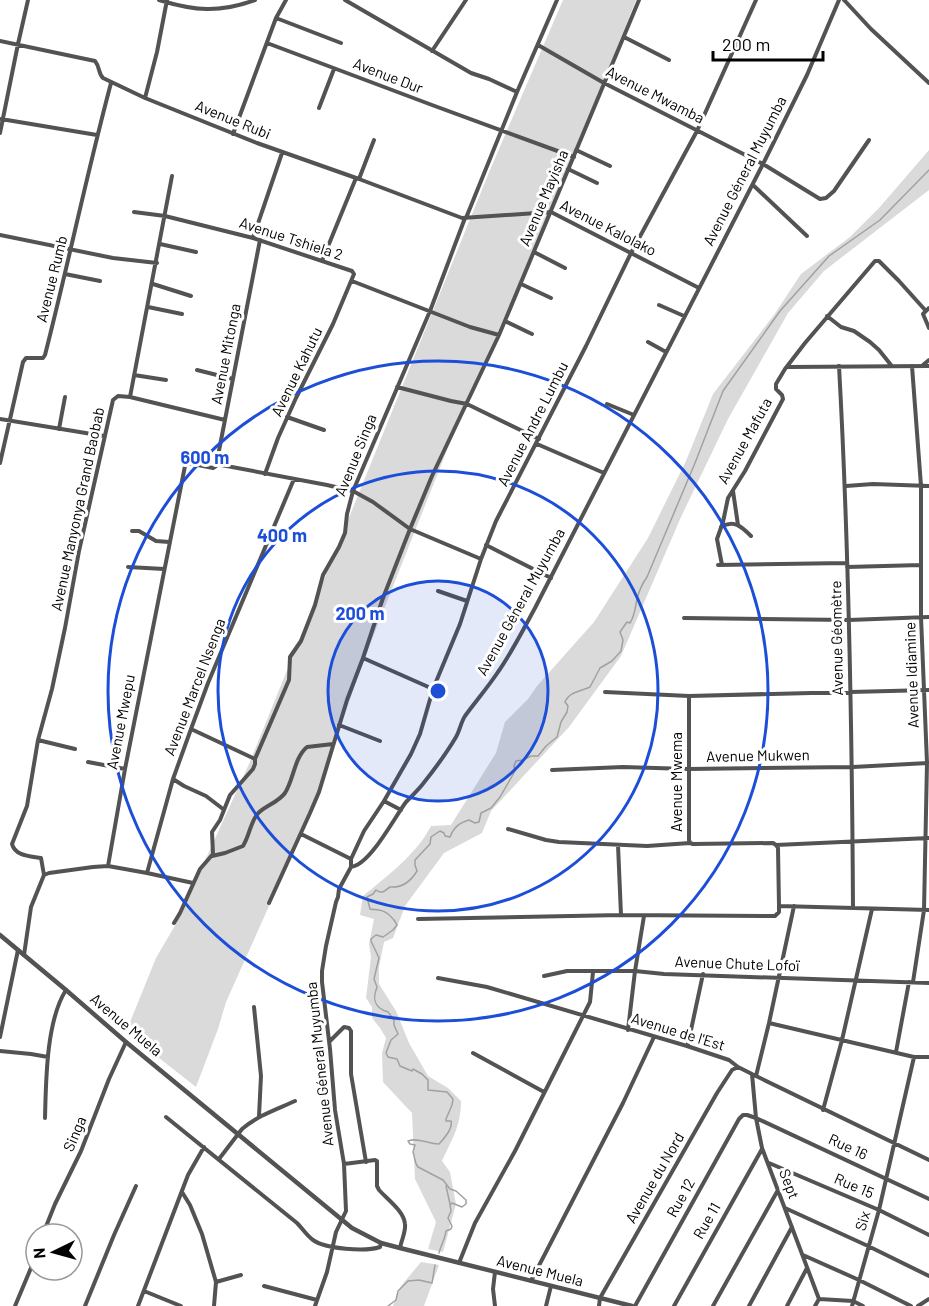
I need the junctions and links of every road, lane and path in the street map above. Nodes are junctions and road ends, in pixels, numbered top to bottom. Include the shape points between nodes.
1 (28, 0) edge
2 (159, 0) edge
3 (255, 0) edge
4 (286, 0) edge
5 (345, 0) edge
6 (466, 0) edge
7 (557, 0) edge
8 (639, 0) edge
9 (756, 0) edge
10 (839, 0) edge
11 (844, 0) edge
12 (167, 1) edge
13 (276, 18) junction
14 (624, 37) junction
15 (0, 41) edge
16 (267, 43) junction
17 (341, 43) dead end
18 (18, 44) junction
19 (538, 45) junction
20 (432, 51) junction
21 (669, 60) dead end
22 (334, 69) junction
23 (111, 83) junction
24 (604, 83) junction
25 (929, 83) edge
26 (517, 92) junction
27 (145, 98) junction
28 (319, 108) dead end
29 (1, 119) edge
30 (501, 131) junction
31 (698, 131) junction
32 (0, 133) edge
33 (232, 134) junction
34 (97, 135) junction
35 (374, 140) dead end
36 (869, 140) dead end
37 (576, 150) junction
38 (282, 153) junction
39 (573, 157) junction
40 (763, 164) junction
41 (610, 166) dead end
42 (568, 169) junction
43 (172, 177) dead end
44 (357, 179) junction
45 (597, 183) dead end
46 (753, 184) junction
47 (134, 212) dead end
48 (551, 212) junction
49 (165, 216) junction
50 (466, 218) junction
51 (0, 235) edge
52 (807, 236) dead end
53 (253, 238) junction
54 (260, 240) junction
55 (160, 244) junction
56 (72, 250) junction
57 (196, 252) dead end
58 (534, 252) junction
59 (631, 253) junction
60 (322, 261) junction
61 (157, 263) junction
62 (565, 268) dead end
63 (65, 274) junction
64 (100, 281) dead end
65 (352, 281) junction
66 (153, 284) junction
67 (521, 284) junction
68 (699, 288) junction
69 (191, 296) dead end
70 (551, 298) dead end
71 (659, 305) dead end
72 (148, 307) junction
73 (927, 309) edge
74 (430, 311) junction
75 (182, 314) dead end
76 (684, 316) junction
77 (828, 316) junction
78 (505, 321) junction
79 (929, 328) edge
80 (532, 334) dead end
81 (499, 335) junction
82 (648, 342) dead end
83 (666, 352) junction
84 (929, 360) edge
85 (839, 366) junction
86 (892, 366) junction
87 (912, 366) junction
88 (922, 366) junction
89 (929, 366) edge
90 (788, 367) junction
91 (197, 370) dead end
92 (134, 375) junction
93 (233, 379) junction
94 (166, 380) dead end
95 (397, 387) junction
96 (65, 397) dead end
97 (130, 397) junction
98 (467, 404) junction
99 (607, 404) dead end
100 (633, 415) junction
101 (287, 417) junction
102 (0, 419) edge
103 (225, 420) junction
104 (9, 421) junction
105 (59, 429) junction
106 (324, 430) dead end
107 (104, 436) junction
108 (539, 439) junction
109 (537, 444) junction
110 (0, 463) edge
111 (216, 464) junction
112 (604, 473) junction
113 (265, 474) junction
114 (294, 479) junction
115 (846, 486) junction
116 (921, 486) junction
117 (929, 486) edge
118 (353, 491) junction
119 (733, 491) junction
120 (738, 525) junction
121 (721, 527) junction
122 (410, 529) junction
123 (132, 531) dead end
124 (751, 536) dead end
125 (169, 542) junction
126 (486, 545) junction
127 (481, 559) junction
128 (847, 565) junction
129 (921, 565) junction
130 (128, 567) dead end
131 (164, 569) junction
132 (551, 578) junction
133 (438, 591) dead end
134 (468, 601) junction
135 (929, 617) edge
136 (684, 618) dead end
137 (921, 618) junction
138 (849, 620) junction
139 (363, 658) junction
140 (433, 689) junction
141 (926, 690) edge
142 (605, 692) dead end
143 (851, 693) junction
144 (689, 696) junction
145 (339, 725) junction
146 (191, 729) junction
147 (38, 740) junction
148 (380, 741) dead end
149 (333, 744) junction
150 (75, 749) dead end
151 (255, 759) junction
152 (88, 762) dead end
153 (928, 763) edge
154 (852, 767) junction
155 (124, 769) junction
156 (688, 769) junction
157 (552, 770) dead end
158 (173, 778) junction
159 (384, 801) junction
160 (224, 810) junction
161 (401, 810) junction
162 (508, 829) dead end
163 (301, 834) junction
164 (927, 838) edge
165 (853, 840) junction
166 (690, 843) junction
167 (618, 845) junction
168 (776, 845) junction
169 (212, 856) junction
170 (351, 859) junction
171 (108, 866) junction
172 (351, 867) junction
173 (927, 868) edge
174 (147, 873) junction
175 (44, 875) junction
176 (193, 883) junction
177 (269, 903) dead end
178 (779, 906) junction
179 (794, 906) junction
180 (853, 908) junction
181 (872, 909) junction
182 (926, 910) edge
183 (621, 915) junction
184 (644, 916) junction
185 (418, 919) dead end
186 (174, 923) dead end
187 (0, 935) edge
188 (18, 950) junction
189 (24, 955) junction
190 (635, 971) junction
191 (593, 972) junction
192 (703, 975) junction
193 (544, 976) dead end
194 (779, 976) junction
195 (438, 978) dead end
196 (856, 981) junction
197 (911, 982) junction
198 (929, 983) edge
199 (66, 990) junction
200 (254, 1007) dead end
201 (583, 1015) junction
202 (769, 1023) junction
203 (628, 1030) junction
204 (654, 1036) junction
205 (0, 1037) edge
206 (842, 1040) junction
207 (126, 1042) junction
208 (329, 1042) junction
209 (687, 1046) junction
210 (0, 1052) edge
211 (896, 1052) junction
212 (473, 1053) dead end
213 (914, 1056) junction
214 (48, 1057) junction
215 (929, 1057) edge
216 (738, 1067) junction
217 (754, 1075) junction
218 (544, 1092) junction
219 (295, 1101) dead end
220 (823, 1110) junction
221 (259, 1116) junction
222 (166, 1117) dead end
223 (45, 1118) dead end
224 (756, 1118) junction
225 (238, 1134) junction
226 (894, 1142) junction
227 (204, 1147) junction
228 (762, 1149) junction
229 (219, 1159) junction
230 (929, 1160) edge
231 (366, 1162) junction
232 (767, 1162) junction
233 (344, 1164) junction
234 (885, 1178) junction
235 (136, 1186) dead end
236 (778, 1190) junction
237 (182, 1192) junction
238 (929, 1199) edge
239 (784, 1207) junction
240 (879, 1210) junction
241 (342, 1221) junction
242 (48, 1222) edge
243 (792, 1227) junction
244 (929, 1235) edge
245 (381, 1243) junction
246 (333, 1246) junction
247 (868, 1246) junction
248 (400, 1248) junction
249 (802, 1255) junction
250 (459, 1263) junction
251 (807, 1268) junction
252 (495, 1272) junction
253 (241, 1275) dead end
254 (929, 1276) edge
255 (859, 1280) junction
256 (531, 1281) junction
257 (25, 1282) edge
258 (216, 1282) junction
259 (264, 1286) dead end
260 (550, 1286) junction
261 (144, 1291) junction
262 (600, 1298) junction
263 (819, 1299) junction
264 (929, 1299) edge
265 (317, 1300) junction
266 (853, 1303) edge
267 (15, 1306) edge
268 (85, 1306) edge
269 (138, 1306) edge
270 (181, 1306) edge
271 (214, 1306) edge
272 (315, 1306) edge
273 (495, 1306) edge
274 (546, 1306) edge
275 (599, 1306) edge
276 (633, 1306) edge
277 (674, 1306) edge
278 (712, 1306) edge
279 (749, 1306) edge
280 (787, 1306) edge
281 (815, 1306) edge
282 (863, 1306) edge
283 (911, 1306) edge
284 (918, 1306) edge

1 - 18 street
2 - 12 street
3 - 12 street via 208,9
4 - 13 street
5 - 20 street
6 - 20 street
7 - 19 street, Avenue Singa
8 - 14 street, Avenue Mayisha
9 - 31 street, Avenue Andre Lumbu
10 - 40 street, Avenue Géneral Muyumba
11 - 25 street
12 - 27 street
13 - 16 street
13 - 17 street
14 - 21 street
14 - 24 street, Avenue Mayisha
15 - 18 street, Avenue Rubi
16 - 22 street, Avenue Dur
16 - 33 street
18 - 23 street, Avenue Rubi via 95,61 100,75
18 - 29 street
19 - 24 street, Avenue Mwamba
19 - 26 street, Avenue Singa
20 - 26 street
22 - 28 street
22 - 30 street, Avenue Dur
23 - 27 street, Avenue Rubi
23 - 34 street, Avenue Rumb
24 - 31 street, Avenue Mwamba
24 - 37 street, Avenue Mayisha
26 - 30 street, Avenue Singa
27 - 33 street, Avenue Rubi
29 - 32 street
29 - 34 street
30 - 39 street, Avenue Dur
30 - 50 street, Avenue Singa
31 - 40 street, Avenue Mwamba
31 - 59 street, Avenue Andre Lumbu
33 - 38 street, Avenue Rubi
34 - 56 street, Avenue Rumb
35 - 44 street
36 - 40 street, Avenue Mwamba via 825,199
37 - 39 street, Avenue Mayisha
37 - 41 street
38 - 44 street, Avenue Rubi
38 - 53 street
39 - 42 street, Avenue Mayisha
40 - 46 street, Avenue Géneral Muyumba
42 - 45 street
42 - 48 street, Avenue Mayisha
43 - 49 street
44 - 50 street, Avenue Rubi
44 - 60 street
46 - 52 street
46 - 68 street, Avenue Géneral Muyumba
47 - 49 street, Avenue Tshiela 2
48 - 50 street, Avenue Kalolako
48 - 58 street, Avenue Mayisha
48 - 59 street, Avenue Kalolako
49 - 53 street, Avenue Tshiela 2
49 - 55 street
50 - 74 street, Avenue Singa
51 - 56 street
53 - 54 street, Avenue Tshiela 2
54 - 60 street, Avenue Tshiela 2
54 - 93 street, Avenue Mitonga
55 - 57 street
55 - 61 street
56 - 61 street
56 - 63 street, Avenue Rumb
58 - 62 street
58 - 67 street, Avenue Mayisha
59 - 68 street, Avenue Kalolako
59 - 108 street, Avenue Andre Lumbu
60 - 65 street, Avenue Tshiela 2 via 353,272
61 - 66 street
63 - 64 street
63 - 104 street, Avenue Rumb via 45,357 23,360
65 - 74 street, Avenue Tshiela 2
65 - 101 street, Avenue Kahutu
66 - 69 street
66 - 72 street
67 - 70 street
67 - 78 street, Avenue Mayisha
68 - 76 street, Avenue Géneral Muyumba
71 - 76 street
72 - 75 street
72 - 92 street
73 - 77 street via 876,261
73 - 79 street via 924,315
74 - 81 street, Avenue Tshiela 2
74 - 95 street, Avenue Singa
76 - 83 street, Avenue Géneral Muyumba
77 - 86 street via 870,342
77 - 90 street
78 - 80 street
78 - 81 street, Avenue Mayisha
81 - 98 street, Avenue Mayisha
82 - 83 street
83 - 100 street, Avenue Géneral Muyumba
84 - 88 street
85 - 86 street
85 - 90 street
85 - 115 street, Avenue Géomètre
86 - 87 street
87 - 88 street
87 - 116 street, Avenue Idiamine
88 - 89 street
90 - 119 street, Avenue Mafuta via 776,386 783,399
91 - 93 street
92 - 94 street
92 - 97 street
93 - 103 street, Avenue Mitonga
95 - 98 street
95 - 118 street, Avenue Singa
96 - 105 street
97 - 103 street
97 - 107 street, Avenue Manyonya Grand Baobab via 118,396 113,400
98 - 108 street
98 - 122 street, Avenue Mayisha
99 - 100 street
100 - 112 street, Avenue Géneral Muyumba
101 - 106 street
101 - 113 street, Avenue Kahutu
102 - 104 street
103 - 111 street, Avenue Mitonga
104 - 105 street
104 - 110 street, Avenue Rumb
105 - 107 street
107 - 147 street, Avenue Manyonya Grand Baobab
108 - 109 street, Avenue Andre Lumbu
109 - 112 street
109 - 126 street, Avenue Andre Lumbu
111 - 113 street
111 - 125 street, Avenue Mwepu via 211,468 185,464
112 - 132 street, Avenue Géneral Muyumba
113 - 114 street
114 - 118 street
114 - 146 street, Avenue Marcel Nsenga
115 - 116 street
115 - 128 street, Avenue Géomètre
116 - 117 street
116 - 129 street, Avenue Idiamine
118 - 122 street
118 - 151 street, Avenue Singa via 345,533 323,574 315,606 290,657 289,680
119 - 120 street
119 - 121 street, Avenue Mafuta
120 - 121 street
120 - 124 street
121 - 128 street, Avenue Mafuta via 717,544 720,565
122 - 127 street
122 - 139 street, Avenue Mayisha
123 - 125 street
125 - 131 street, Avenue Mwepu
126 - 127 street, Avenue Andre Lumbu
126 - 132 street
127 - 134 street, Avenue Andre Lumbu
128 - 129 street
128 - 138 street, Avenue Géomètre
129 - 137 street, Avenue Idiamine
130 - 131 street
131 - 155 street, Avenue Mwepu
132 - 161 street, Avenue Géneral Muyumba via 500,670 466,716 441,760
133 - 134 street
134 - 140 street, Avenue Andre Lumbu
135 - 137 street
136 - 138 street
137 - 138 street
137 - 141 street, Avenue Idiamine
138 - 143 street, Avenue Géomètre
139 - 140 street
139 - 145 street, Avenue Mayisha
140 - 159 street, Avenue Andre Lumbu via 420,734
141 - 143 street
141 - 153 street, Avenue Idiamine
142 - 144 street
143 - 144 street
143 - 154 street, Avenue Géomètre
144 - 156 street, Avenue Mwema
145 - 148 street
145 - 149 street, Avenue Mayisha
146 - 151 street
146 - 158 street, Avenue Marcel Nsenga
147 - 150 street
147 - 175 street, Avenue Manyonya Grand Baobab via 27,806 12,846 21,854 41,858
149 - 163 street, Avenue Mayisha
149 - 169 street via 304,749 284,794 256,815 243,846
151 - 160 street, Avenue Singa via 253,769 234,789
152 - 155 street
153 - 154 street, Avenue Mukwen
153 - 164 street, Avenue Idiamine
154 - 156 street, Avenue Mukwen
154 - 165 street, Avenue Géomètre
155 - 171 street, Avenue Mwepu
156 - 157 street, Avenue Mukwen
156 - 166 street, Avenue Mwema
158 - 160 street
158 - 174 street, Avenue Marcel Nsenga
159 - 161 street
159 - 170 street, Avenue Andre Lumbu
160 - 169 street, Avenue Singa via 212,832
161 - 172 street, Avenue Géneral Muyumba via 377,846 361,863
162 - 167 street via 553,841
163 - 170 street
163 - 177 street, Avenue Mayisha
164 - 165 street, Avenue Mwema
164 - 173 street, Avenue Idiamine
165 - 168 street, Avenue Mwema
165 - 180 street, Avenue Géomètre
166 - 167 street
166 - 168 street, Avenue Mwema
167 - 183 street
168 - 178 street
169 - 176 street, Avenue Singa
170 - 172 street, Avenue Andre Lumbu
171 - 174 street
171 - 175 street
172 - 208 street, Avenue Géneral Muyumba via 338,892 322,967
173 - 182 street, Avenue Idiamine
174 - 176 street
175 - 189 street via 31,906
176 - 186 street, Avenue Singa
178 - 179 street
178 - 184 street via 778,914 771,917
179 - 180 street
179 - 194 street, Sept
180 - 181 street
181 - 182 street
181 - 196 street
182 - 197 street, Avenue Idiamine
183 - 184 street
183 - 185 street
184 - 190 street
187 - 188 street, Avenue Muela
188 - 189 street, Avenue Muela
188 - 205 street
189 - 199 street, Avenue Muela
190 - 191 street, Avenue Chute Lofoï
190 - 192 street, Avenue Chute Lofoï
190 - 203 street
191 - 193 street, Avenue Chute Lofoï via 567,971
191 - 201 street via 590,1002
192 - 194 street, Avenue Chute Lofoï
192 - 209 street
194 - 196 street, Avenue Chute Lofoï
194 - 202 street, Sept
195 - 201 street, Avenue de l'Est via 487,987
196 - 197 street, Avenue Chute Lofoï
196 - 206 street
197 - 198 street, Avenue Chute Lofoï
197 - 211 street, Avenue Idiamine
199 - 207 street, Avenue Muela
199 - 214 street
200 - 221 street via 261,1076
201 - 203 street, Avenue de l'Est
201 - 218 street
202 - 206 street
202 - 217 street, Sept
203 - 204 street, Avenue de l'Est
204 - 209 street, Avenue de l'Est
204 - 256 street
206 - 211 street
206 - 220 street
207 - 225 street, Avenue Muela
207 - 242 street, Singa
208 - 231 street via 344,1027 351,1030 351,1074
208 - 233 street, Avenue Géneral Muyumba
209 - 216 street, Avenue de l'Est via 729,1060
210 - 214 street
211 - 213 street
212 - 218 street
213 - 215 street
213 - 226 street, Six
214 - 223 street
216 - 217 street, Avenue de l'Est
216 - 262 street, Avenue du Nord via 717,1093
217 - 220 street, Avenue de l'Est
217 - 224 street, Sept
218 - 250 street via 475,1223
219 - 221 street
220 - 226 street, Avenue de l'Est
221 - 225 street
222 - 227 street
224 - 228 street, Sept
224 - 234 street, Rue 16
224 - 276 street, Rue 12 via 745,1114 739,1119
225 - 229 street
225 - 241 street, Avenue Muela
226 - 230 street, Avenue de l'Est
226 - 234 street, Six
227 - 229 street
227 - 237 street
228 - 232 street, Sept
228 - 277 street, Rue 11
229 - 246 street via 311,1239
231 - 233 street
231 - 248 street via 376,1161 377,1186 402,1215 405,1229
232 - 236 street, Sept
232 - 240 street, Rue 15
233 - 241 street, Avenue Géneral Muyumba via 346,1211
234 - 238 street, Rue 16
234 - 240 street, Six
235 - 268 street
236 - 239 street, Sept
236 - 278 street
237 - 258 street via 202,1234
237 - 261 street
239 - 243 street, Sept
239 - 247 street
240 - 244 street, Rue 15
240 - 247 street, Six
241 - 245 street, Avenue Muela
241 - 246 street, Avenue Géneral Muyumba
243 - 249 street, Sept
243 - 279 street
245 - 246 street via 380,1247 368,1249
245 - 248 street, Avenue Muela
246 - 265 street, Avenue Géneral Muyumba
247 - 254 street
247 - 255 street, Six
248 - 250 street, Avenue Muela
249 - 251 street, Sept
249 - 255 street
250 - 252 street, Avenue Muela
251 - 263 street, Sept
251 - 280 street
252 - 256 street, Avenue Muela
252 - 273 street
253 - 258 street
255 - 266 street, Six
255 - 283 street
256 - 260 street, Avenue Muela
257 - 267 street
258 - 271 street
259 - 265 street
260 - 262 street, Avenue Muela
260 - 274 street
261 - 269 street
261 - 270 street
262 - 275 street, Avenue du Nord
262 - 276 street, Avenue Muela
263 - 266 street
263 - 281 street
264 - 284 street
265 - 272 street, Avenue Géneral Muyumba
266 - 282 street

